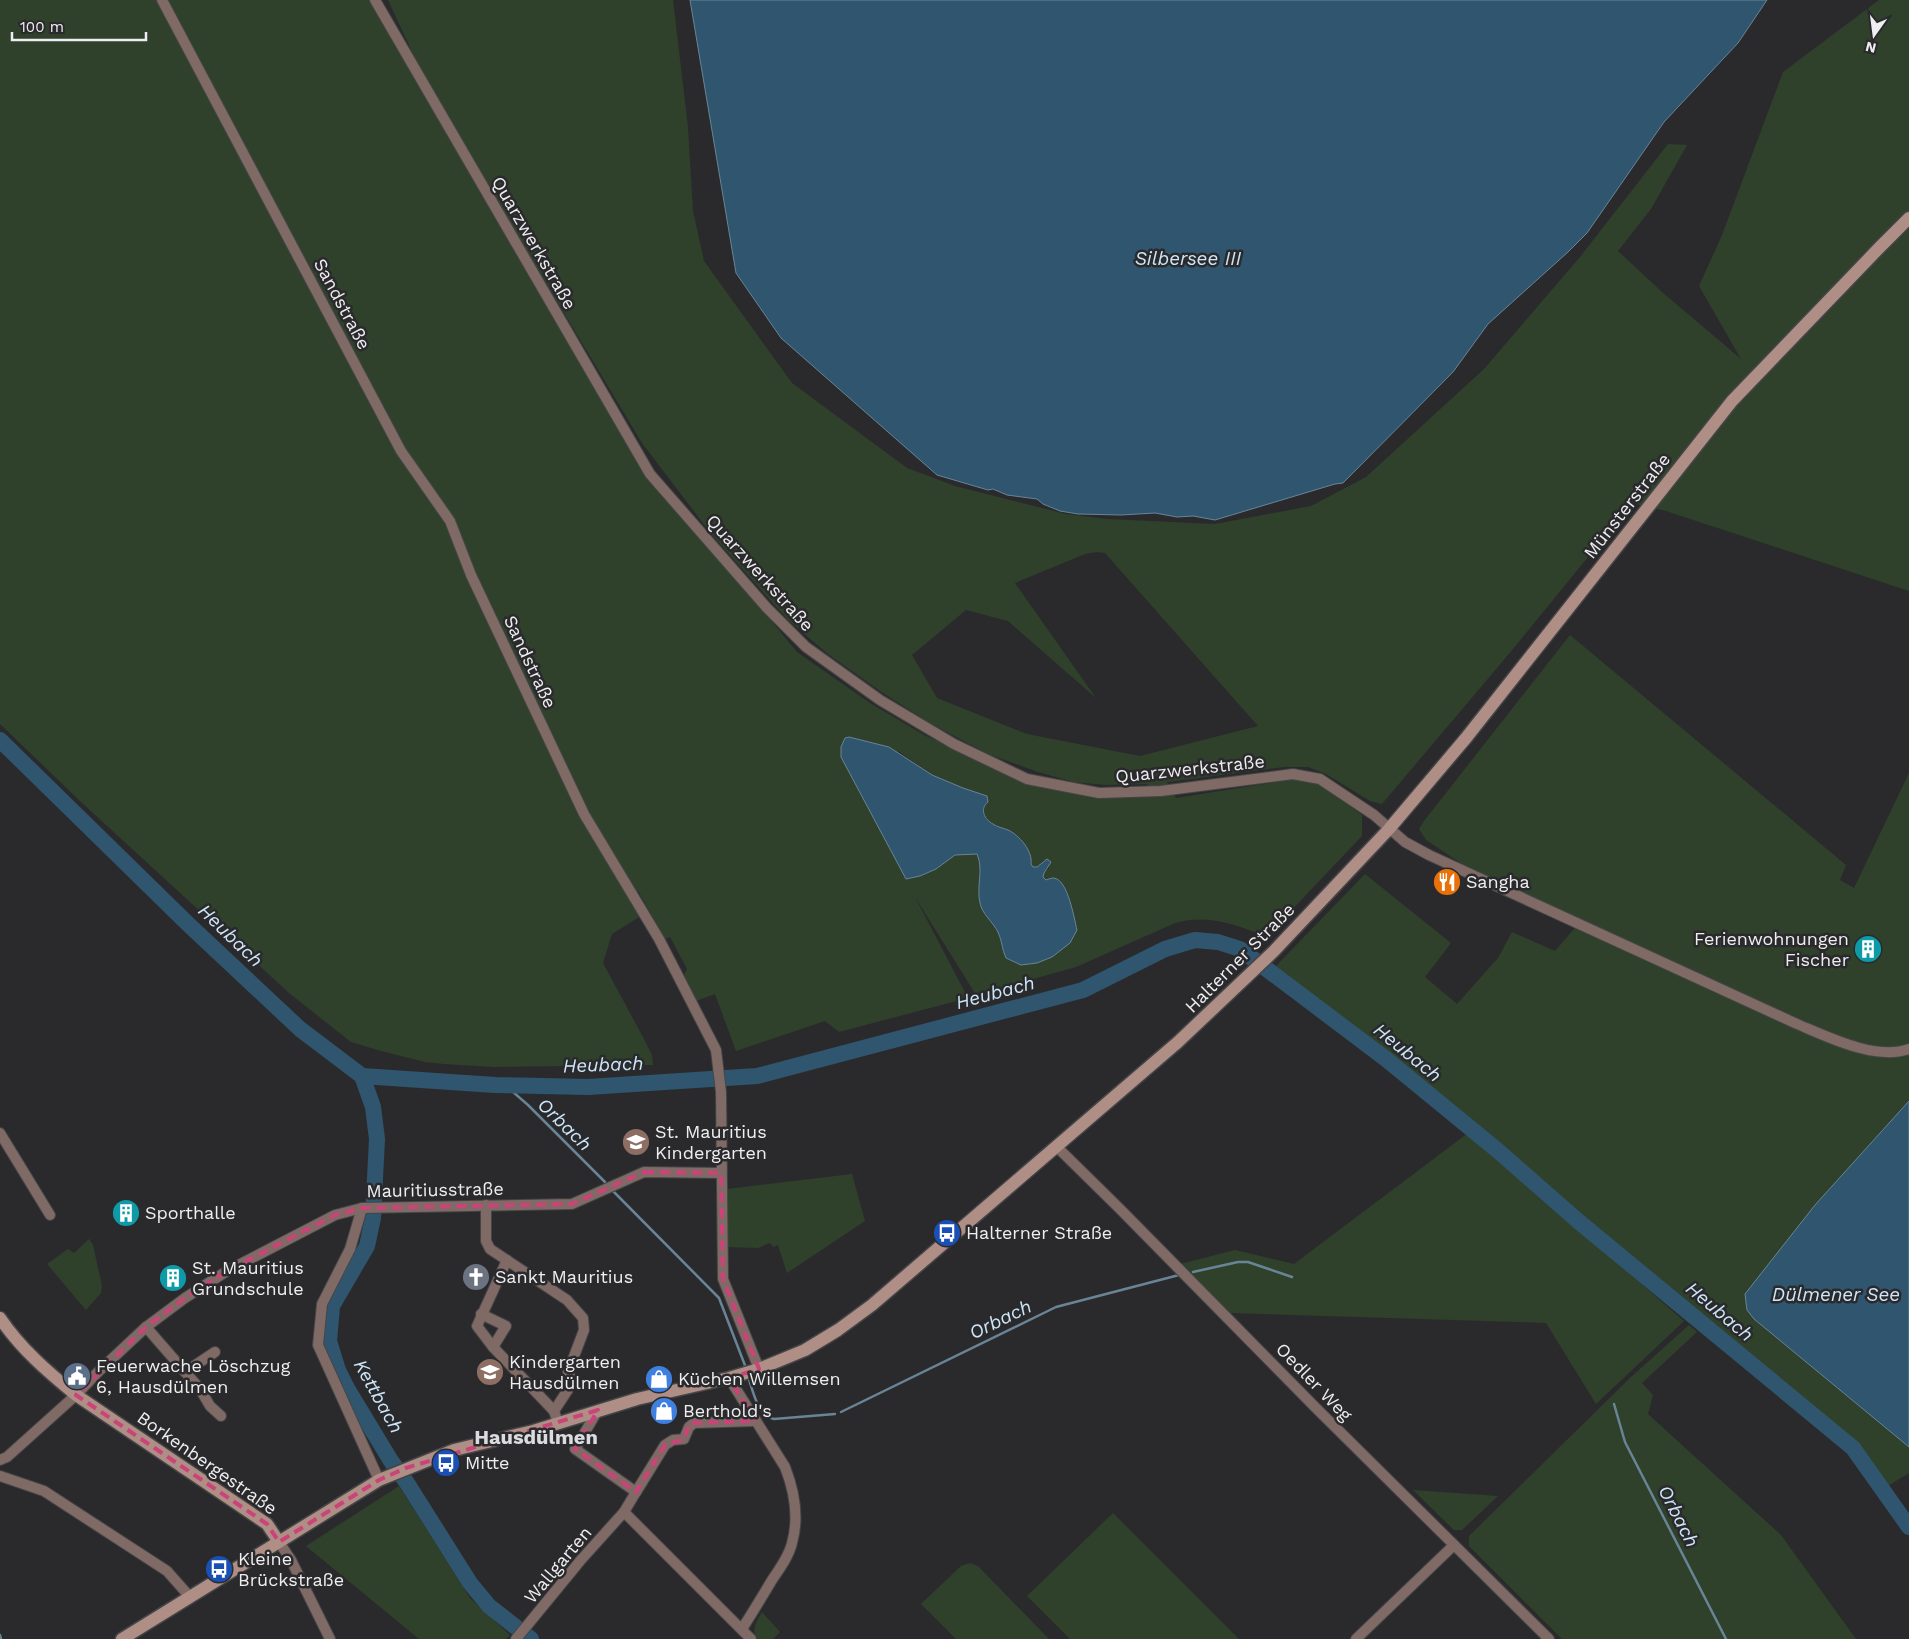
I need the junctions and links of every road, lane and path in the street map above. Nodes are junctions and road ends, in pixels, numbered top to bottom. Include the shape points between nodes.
1 (162, 0) edge
2 (375, 0) edge
3 (1909, 218) edge
4 (1389, 829) junction
5 (1909, 1049) edge
6 (0, 1133) edge
7 (1057, 1147) junction
8 (721, 1172) junction
9 (486, 1205) junction
10 (364, 1208) junction
11 (50, 1215) dead end
12 (507, 1260) junction
13 (481, 1314) junction
14 (0, 1318) edge
15 (146, 1327) junction
16 (493, 1347) junction
17 (215, 1352) dead end
18 (185, 1372) junction
19 (746, 1373) junction
20 (76, 1395) junction
21 (598, 1410) junction
22 (221, 1416) dead end
23 (556, 1417) junction
24 (756, 1422) junction
25 (0, 1460) edge
26 (0, 1476) edge
27 (383, 1478) junction
28 (636, 1492) junction
29 (624, 1512) junction
30 (279, 1542) junction
31 (1454, 1545) junction
32 (190, 1597) junction
33 (742, 1629) junction
34 (122, 1639) edge
35 (330, 1639) edge
36 (516, 1639) edge
37 (751, 1639) edge
38 (1356, 1639) edge
39 (1549, 1639) edge

1 - 8 street, Sandstraße via 401,451 450,521 471,575 584,814 659,939 716,1050 721,1092
2 - 4 street, Quarzwerkstraße via 650,474 767,608 806,647 880,700 954,744 1027,779 1099,793 1161,791 1293,774 1320,779 1374,815
3 - 4 main road, Münsterstraße via 1732,401 1466,738
4 - 5 street, Quarzwerkstraße via 1411,846 1472,877 1797,1024 1874,1051 1891,1053
4 - 7 main road, Halterner Straße via 1242,982
6 - 11 street
7 - 19 main road, Halterner Straße via 872,1305 838,1330 805,1350
7 - 31 street, Oedler Weg
8 - 9 street, Mauritiusstraße via 644,1172 572,1204
8 - 19 street, Sandstraße via 723,1278
9 - 10 street, Mauritiusstraße
9 - 12 street via 486,1241 490,1249
10 - 15 street, Mauritiusstraße via 335,1216 227,1271
10 - 27 street via 350,1249 322,1304 318,1345
12 - 13 street
12 - 23 street via 567,1300 583,1318 584,1330 568,1372 573,1382
13 - 16 street via 477,1326
13 - 16 street via 506,1326
14 - 20 main road, Borkenbergestraße via 27,1352
15 - 18 street
15 - 20 street, Mauritiusstraße
16 - 23 street
17 - 18 street
18 - 22 street
19 - 21 main road, Halterner Straße
19 - 24 street
20 - 25 street, Mauritiusstraße via 7,1458
20 - 30 main road, Borkenbergestraße via 267,1524
21 - 23 main road, Halterner Straße
21 - 28 street via 575,1449
23 - 27 main road, Halterner Straße via 533,1431 449,1452
24 - 28 street, Wallgarten via 694,1423 684,1439 665,1445
24 - 33 street via 792,1483 795,1521 786,1558
26 - 32 street via 44,1491 167,1571
27 - 30 main road, Halterner Straße
28 - 29 street, Wallgarten
29 - 33 street
29 - 36 street, Wallgarten
30 - 32 main road, Halterner Straße
30 - 35 street
31 - 38 street
31 - 39 street, Oedler Weg
32 - 34 main road, Halterner Straße
33 - 37 street

